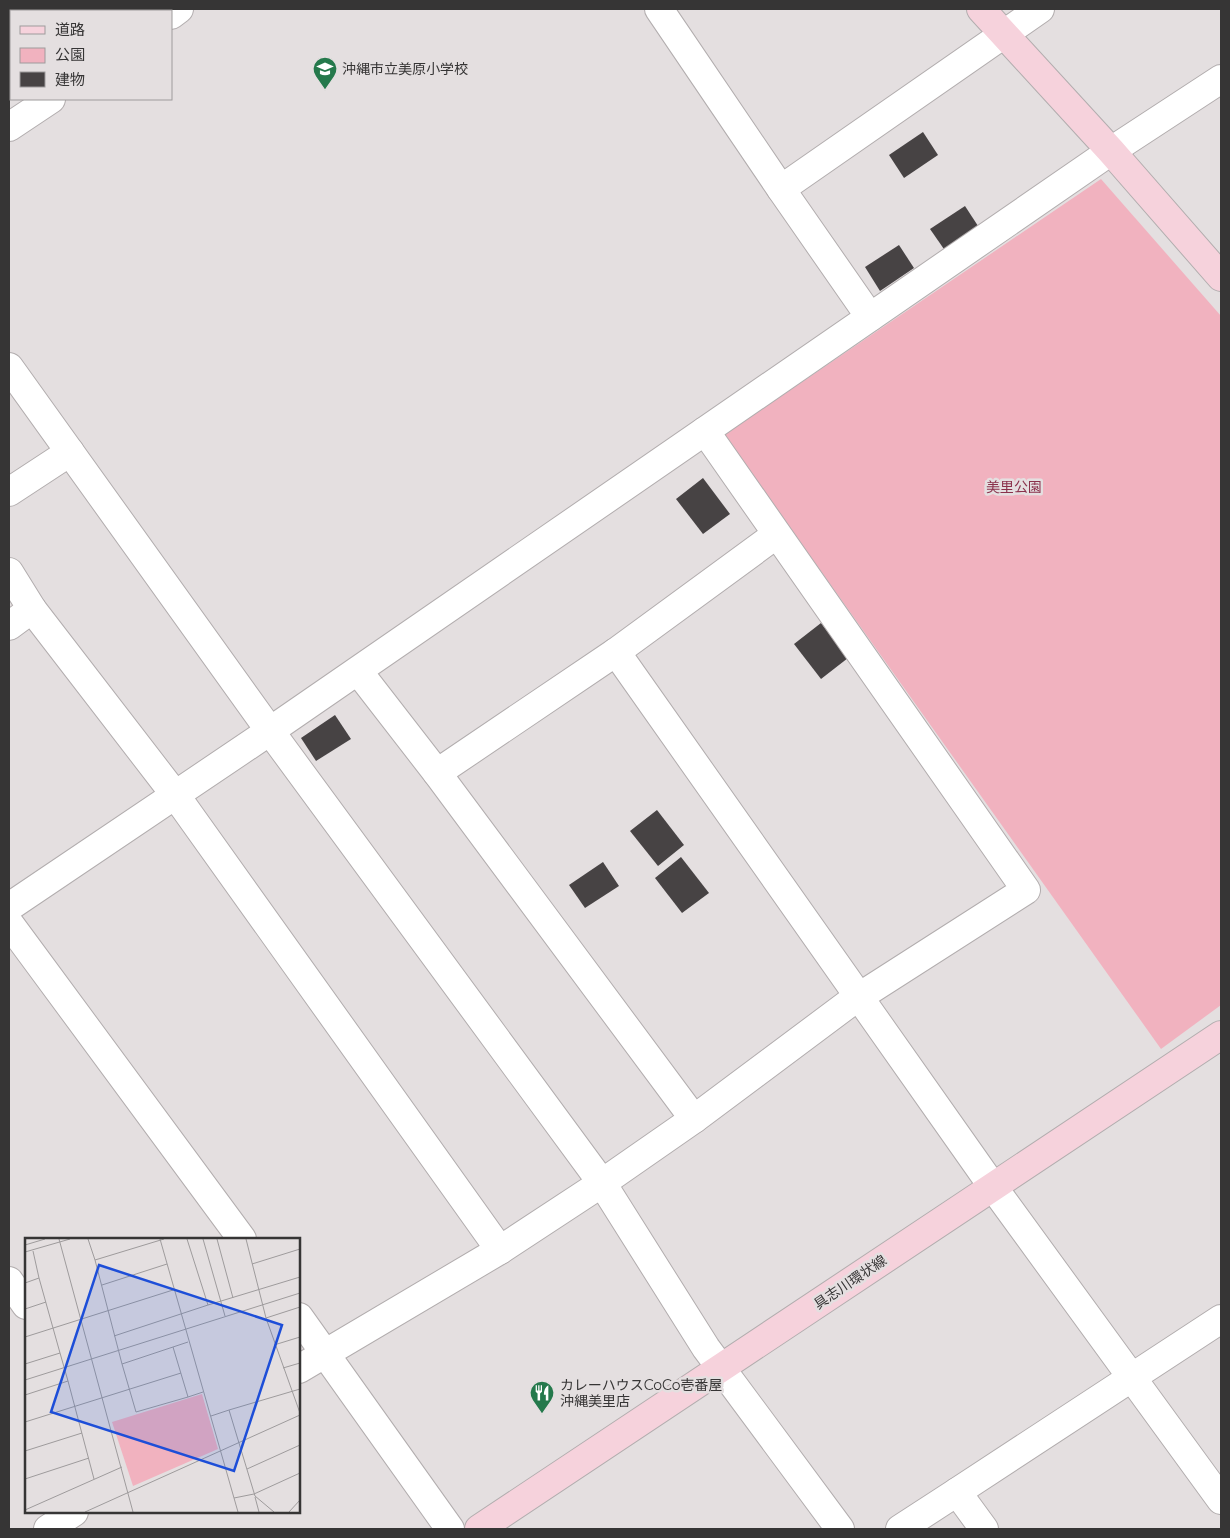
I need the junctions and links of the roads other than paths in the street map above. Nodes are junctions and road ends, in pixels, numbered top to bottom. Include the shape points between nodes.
1 (659, 9) edge
2 (982, 9) edge
3 (1040, 9) edge
4 (1004, 34) junction
5 (1221, 79) edge
6 (50, 100) edge
7 (9, 127) edge
8 (1111, 151) junction
9 (781, 189) junction
10 (1221, 277) edge
11 (870, 317) junction
12 (9, 367) edge
13 (705, 431) junction
14 (70, 452) junction
15 (9, 492) edge
16 (777, 534) junction
17 (9, 572) edge
18 (32, 609) junction
19 (9, 626) edge
20 (616, 652) junction
21 (358, 671) junction
22 (270, 731) junction
23 (437, 773) junction
24 (176, 796) junction
25 (9, 907) edge
26 (9, 923) edge
27 (860, 996) junction
28 (1221, 1035) edge
29 (694, 1119) junction
30 (602, 1183) junction
31 (993, 1187) junction
32 (241, 1238) edge
33 (500, 1250) junction
34 (9, 1281) edge
35 (25, 1304) edge
36 (300, 1318) edge
37 (1221, 1319) edge
38 (325, 1353) junction
39 (300, 1368) edge
40 (721, 1368) junction
41 (1133, 1378) junction
42 (957, 1492) junction
43 (1221, 1500) edge
44 (72, 1513) edge
45 (48, 1529) edge
46 (450, 1529) edge
47 (479, 1529) edge
48 (840, 1529) edge
49 (900, 1529) edge
50 (984, 1529) edge

1 - 9 street
2 - 4 main road
3 - 4 street
4 - 8 main road
4 - 9 street
5 - 8 street
6 - 7 street
8 - 10 main road
8 - 11 street
9 - 11 street
11 - 13 street
12 - 14 street
13 - 16 street
13 - 21 street
14 - 15 street
14 - 22 street
16 - 20 street
16 - 27 street via 1026,890
17 - 18 street
18 - 19 street
18 - 24 street
20 - 23 street
20 - 27 street
21 - 22 street
21 - 23 street
22 - 24 street
22 - 30 street
23 - 29 street
24 - 25 street
24 - 33 street
26 - 32 street
27 - 29 street
27 - 31 street
28 - 31 main road, 具志川環状線
29 - 30 street
30 - 33 street
30 - 40 street
31 - 40 main road, 具志川環状線
31 - 41 street
33 - 38 street
34 - 35 street
36 - 38 street
37 - 41 street
38 - 39 street
38 - 46 street
40 - 47 main road, 具志川環状線
40 - 48 street
41 - 42 street
41 - 43 street
42 - 49 street
42 - 50 street
44 - 45 street

